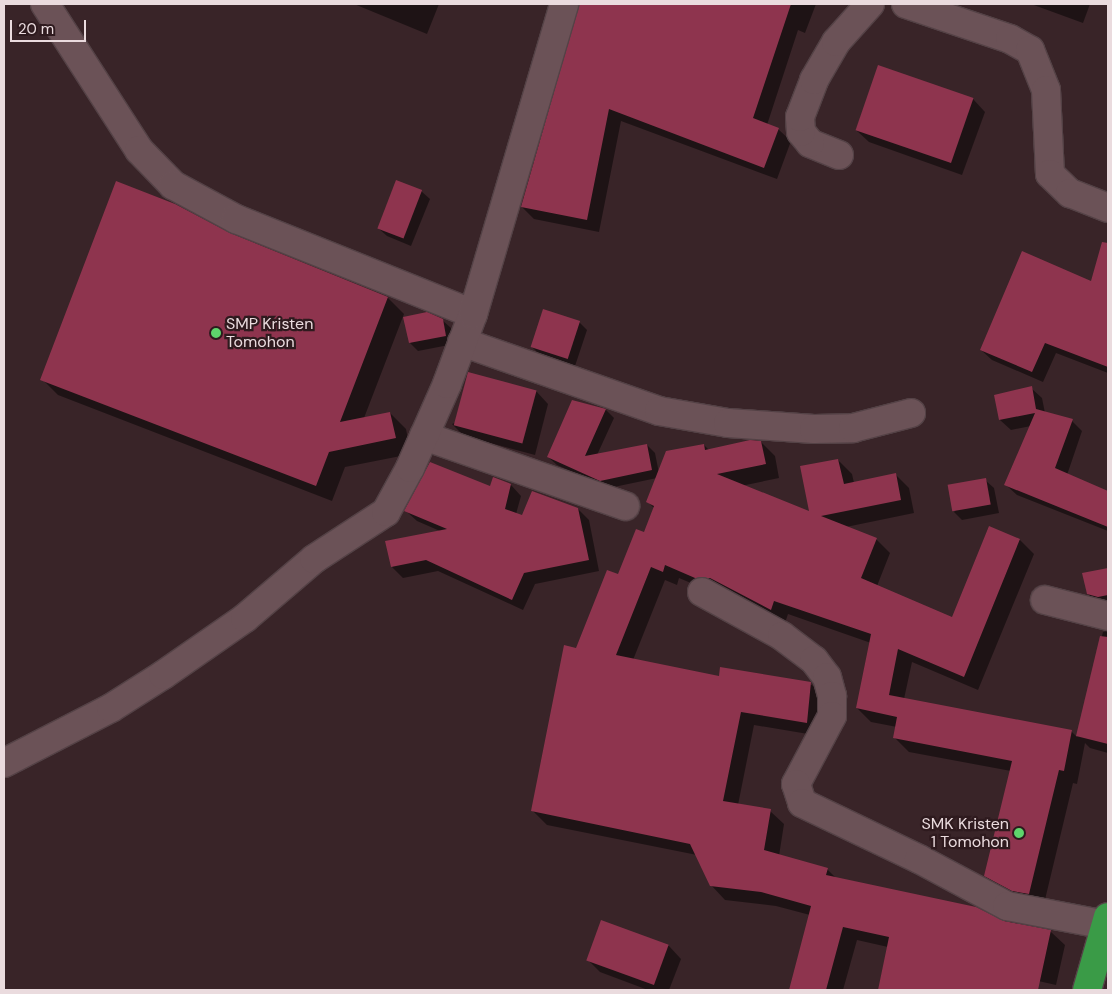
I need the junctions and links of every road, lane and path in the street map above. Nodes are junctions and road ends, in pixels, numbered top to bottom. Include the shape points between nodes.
1 (45, 4) edge
2 (564, 4) edge
3 (870, 4) edge
4 (906, 4) edge
5 (839, 155) dead end
6 (1108, 208) edge
7 (473, 314) junction
8 (462, 342) junction
9 (911, 413) dead end
10 (424, 436) junction
11 (625, 506) dead end
12 (702, 592) dead end
13 (1045, 600) dead end
14 (1108, 616) edge
15 (4, 763) edge
16 (1107, 921) edge
17 (1087, 990) edge

1 - 7 street via 139,150 172,185 236,219
2 - 7 street
3 - 5 street via 836,42 814,80 800,117 801,132 810,142
4 - 6 street via 1010,38 1030,50 1046,90 1050,174 1070,192
7 - 8 street
8 - 9 street via 659,411 728,423 814,429 853,428
8 - 10 street
10 - 11 street
10 - 15 street via 386,512 314,559 244,618 163,675 111,708
12 - 16 street via 782,636 814,660 826,677 832,696 832,716 796,784 802,803 1007,906
13 - 14 street
16 - 17 highway

